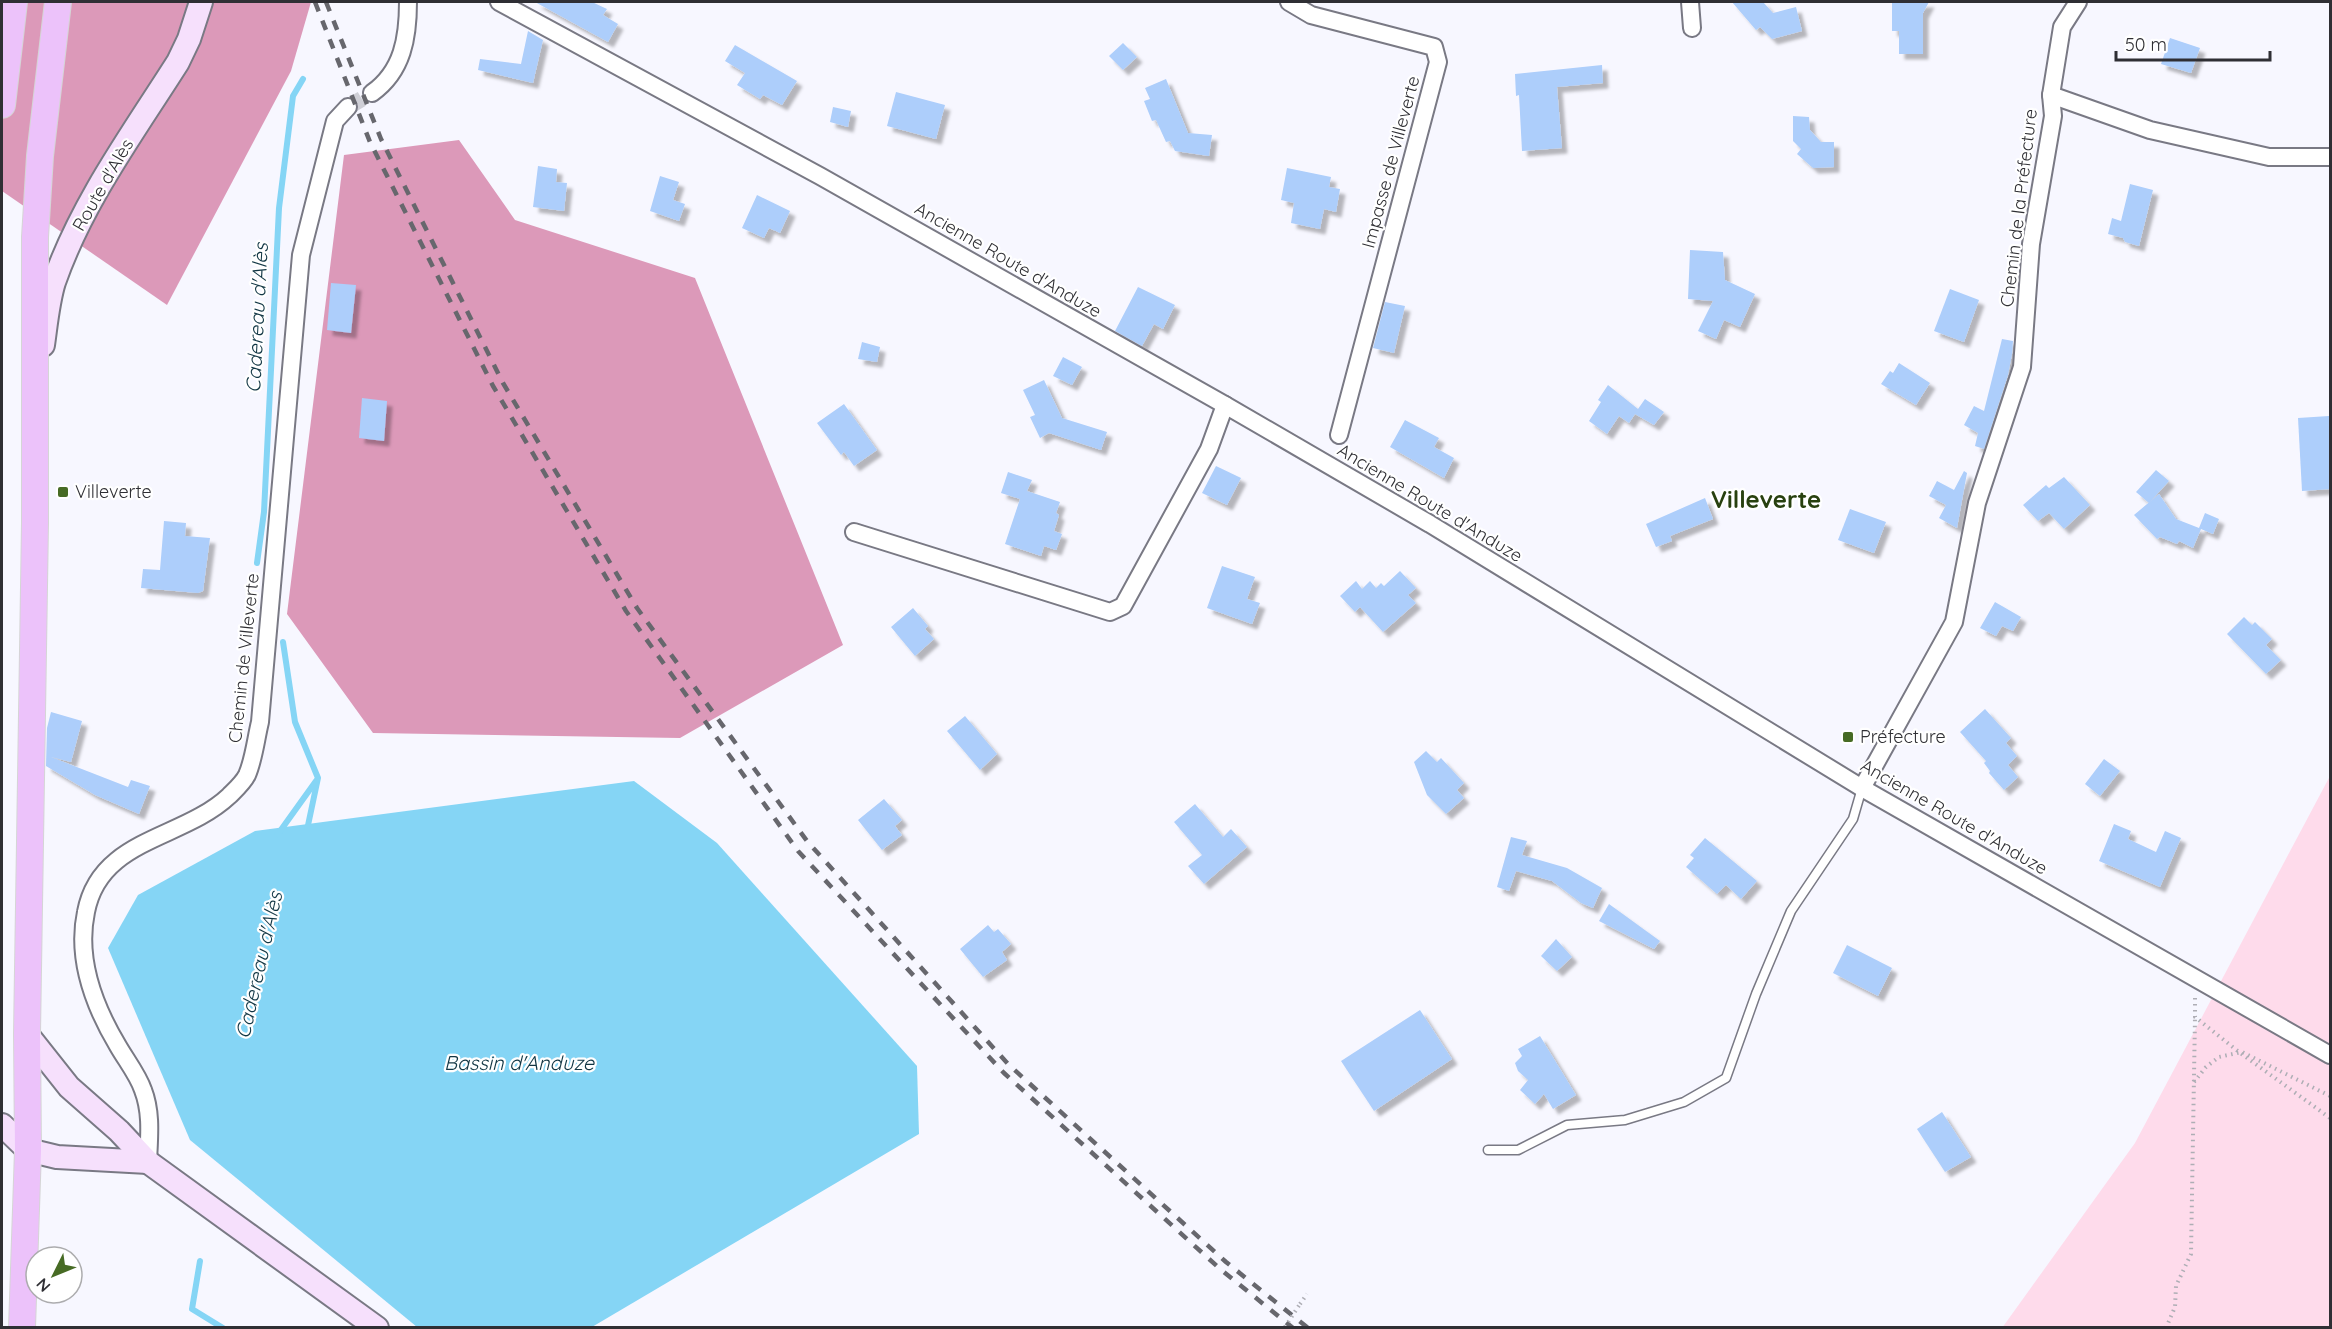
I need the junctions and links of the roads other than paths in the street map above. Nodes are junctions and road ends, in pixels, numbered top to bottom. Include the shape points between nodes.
1 (14, 2) edge
2 (58, 2) edge
3 (201, 2) edge
4 (408, 2) edge
5 (421, 2) edge
6 (499, 2) edge
7 (1289, 2) edge
8 (1690, 2) edge
9 (2078, 2) edge
10 (406, 26) junction
11 (1692, 28) dead end
12 (372, 93) tunnel mouth
13 (2051, 94) junction
14 (2, 105) edge
15 (348, 107) tunnel mouth
16 (2331, 157) edge
17 (36, 382) junction
18 (1225, 405) junction
19 (1339, 435) dead end
20 (854, 532) dead end
21 (1862, 788) junction
22 (27, 1034) junction
23 (2331, 1055) edge
24 (2, 1125) edge
25 (28, 1150) junction
26 (1488, 1150) dead end
27 (148, 1162) junction
28 (22, 1328) edge
29 (377, 1328) edge

1 - 14 main road
2 - 17 main road via 36,225
3 - 17 main road, Route d'Alès via 178,62 85,211 66,250 53,284
4 - 10 street
5 - 10 street
6 - 18 street, Ancienne Route d'Anduze via 820,176
7 - 19 street, Impasse de Villeverte via 1311,15 1434,47 1438,62
8 - 11 street
9 - 13 street, Chemin de la Préfecture via 2062,27
10 - 12 street via 396,68
13 - 16 street via 2150,130 2258,155
13 - 21 street, Chemin de la Préfecture via 2053,116 2031,244 2022,367 1977,503 1954,622
15 - 27 street, Chemin de Villeverte via 335,121 301,255 260,722 247,775 204,815 135,846 106,869 94,887 85,916 83,947 91,990 104,1023 143,1090 150,1123
17 - 22 main road
18 - 20 street via 1209,449 1123,606 1110,612
18 - 21 street, Ancienne Route d'Anduze via 1430,524
21 - 23 street, Ancienne Route d'Anduze
21 - 26 lane via 1853,819 1791,911 1726,1078 1684,1102 1645,1114 1625,1120 1566,1125 1518,1150
22 - 25 main road
22 - 27 main road via 69,1087
24 - 25 main road
25 - 27 main road via 57,1157
25 - 28 main road
27 - 29 main road

